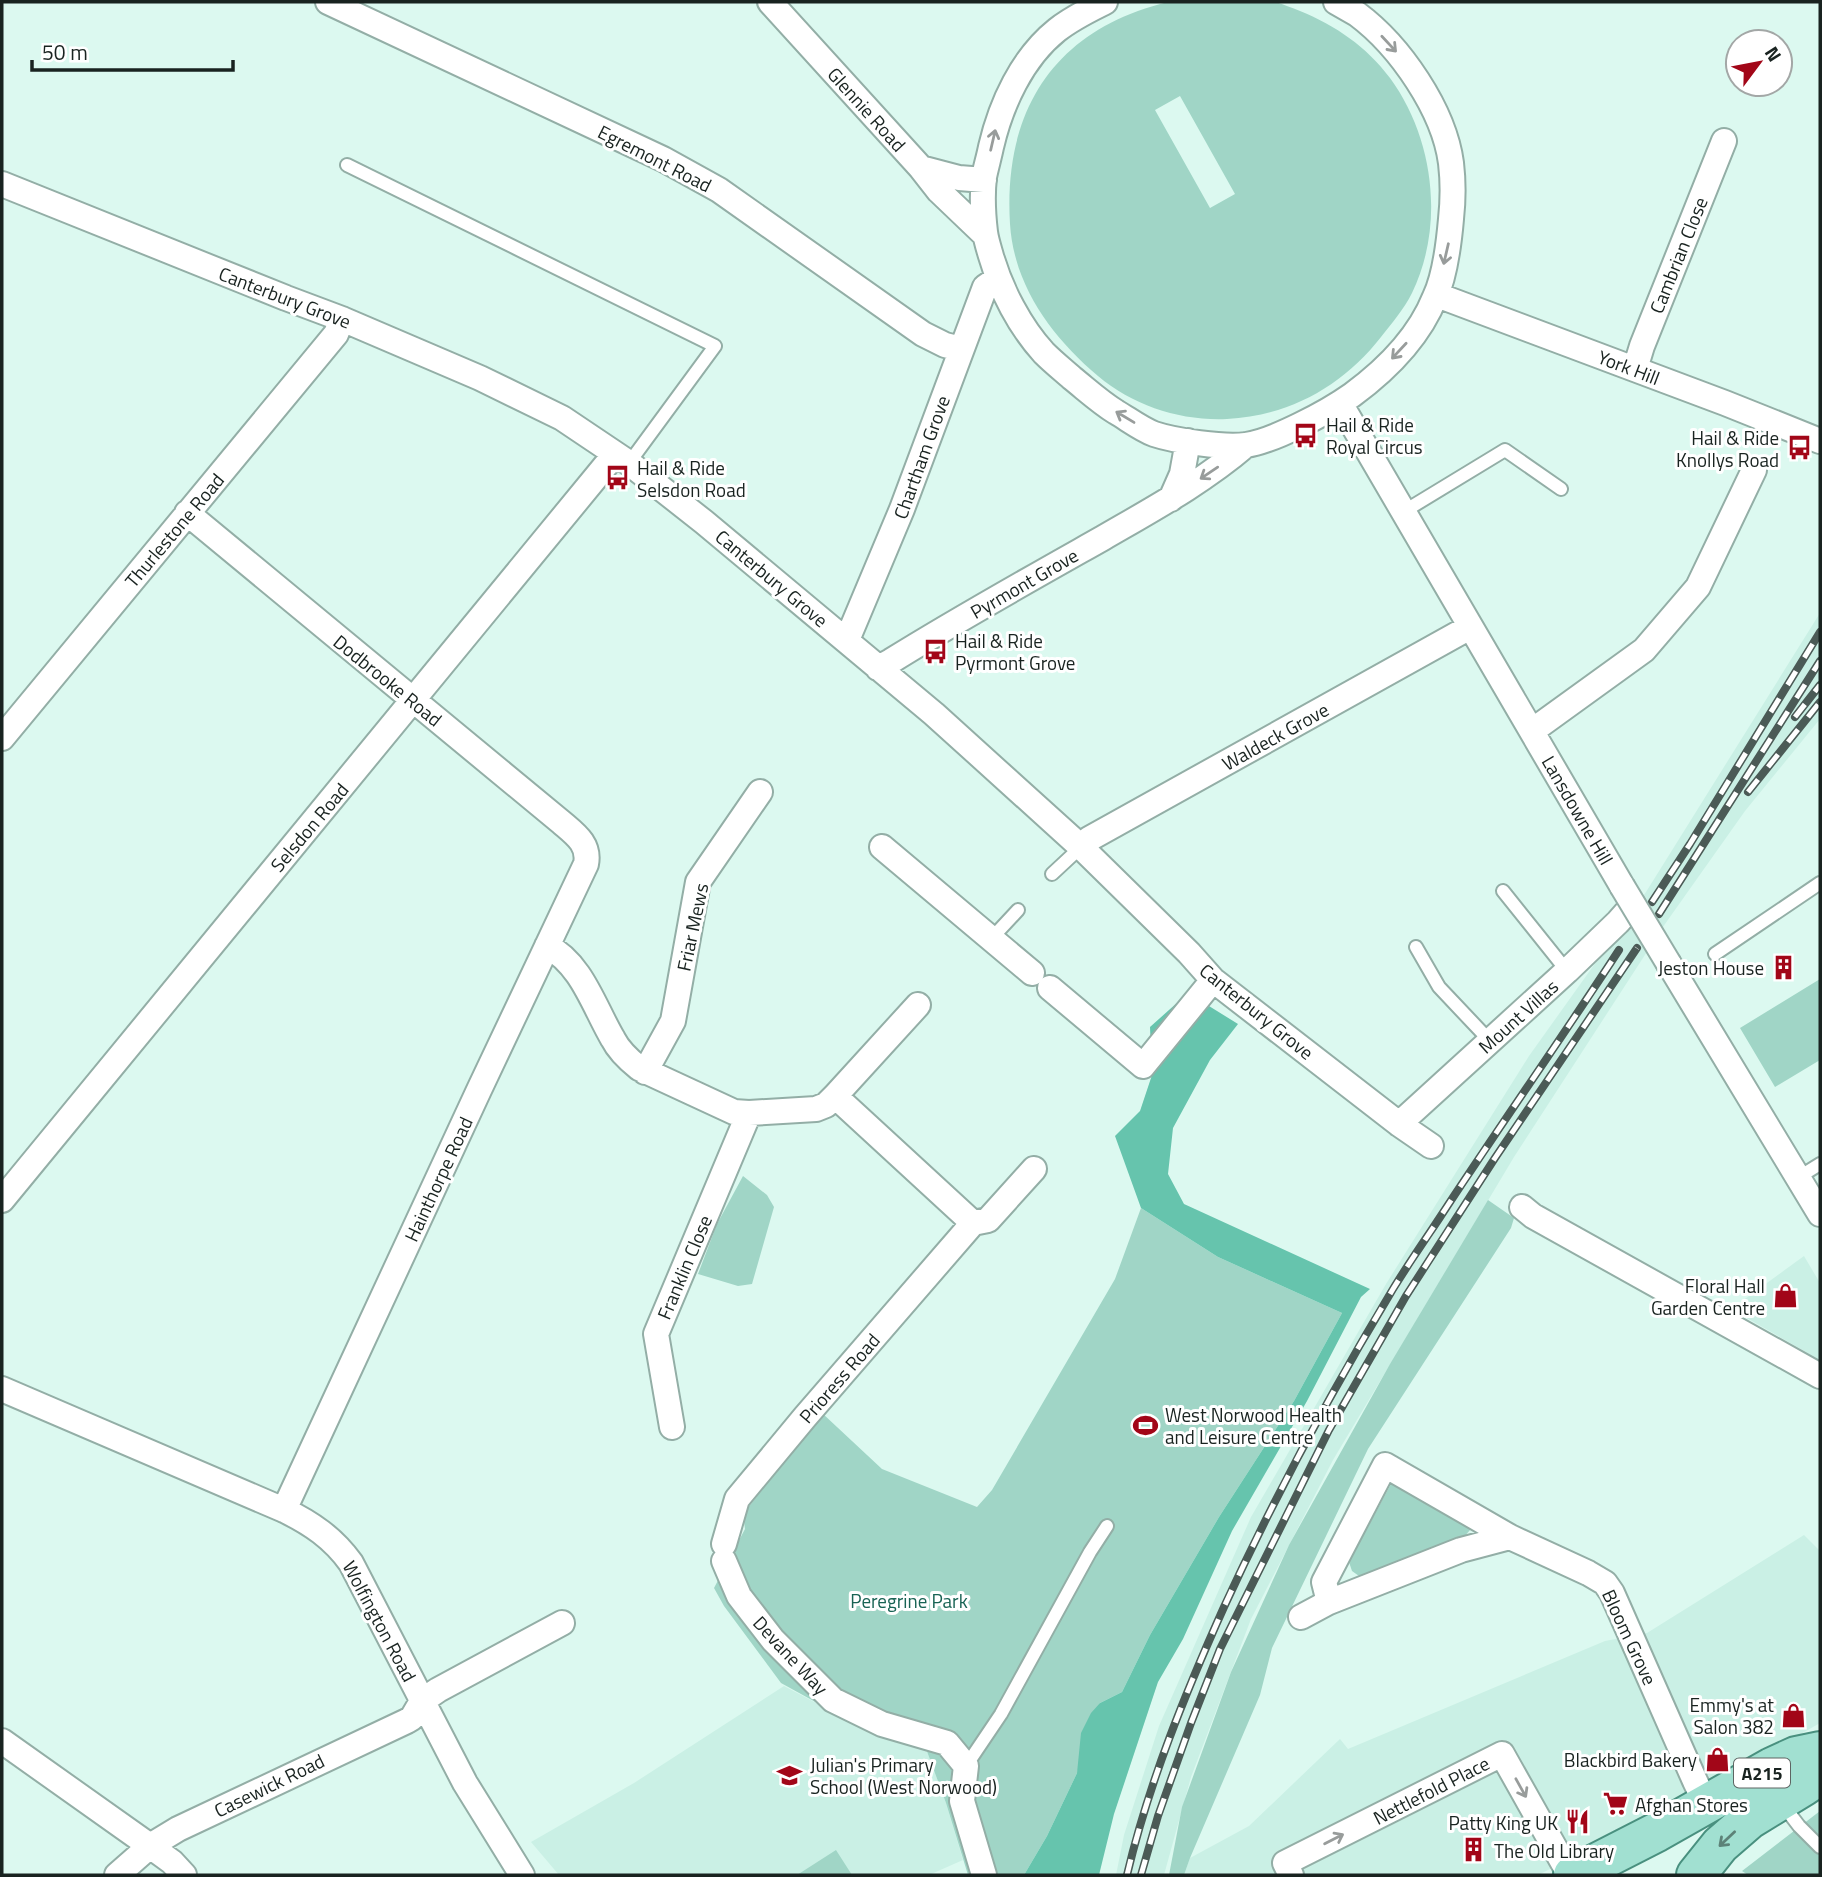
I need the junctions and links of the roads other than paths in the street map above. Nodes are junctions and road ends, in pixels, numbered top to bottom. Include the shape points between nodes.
1 (328, 2) edge
2 (770, 2) edge
3 (1105, 2) edge
4 (1336, 2) edge
5 (1077, 8) edge
6 (1724, 141) dead end
7 (347, 165) dead end
8 (921, 168) junction
9 (984, 180) junction
10 (2, 184) edge
11 (985, 235) junction
12 (998, 278) junction
13 (1437, 295) junction
14 (342, 319) junction
15 (961, 349) junction
16 (1635, 369) junction
17 (1340, 403) junction
18 (1188, 441) junction
19 (1820, 441) edge
20 (1246, 445) junction
21 (622, 458) junction
22 (1754, 470) dead end
23 (1561, 489) dead end
24 (1171, 499) junction
25 (1403, 512) junction
26 (187, 513) junction
27 (1470, 627) junction
28 (847, 640) junction
29 (878, 668) junction
30 (414, 701) junction
31 (1532, 731) junction
32 (2, 738) edge
33 (760, 792) dead end
34 (882, 847) dead end
35 (1081, 847) junction
36 (586, 849) joint
37 (1052, 874) dead end
38 (1820, 883) edge
39 (1503, 891) dead end
40 (1625, 905) junction
41 (1018, 911) dead end
42 (991, 939) junction
43 (547, 946) junction
44 (1416, 947) dead end
45 (1715, 954) dead end
46 (1567, 971) junction
47 (1213, 980) junction
48 (918, 1005) dead end
49 (1490, 1041) junction
50 (645, 1072) junction
51 (835, 1096) junction
52 (748, 1113) junction
53 (1399, 1124) junction
54 (1432, 1146) dead end
55 (1820, 1164) edge
56 (1034, 1169) dead end
57 (1799, 1177) junction
58 (2, 1200) edge
59 (1522, 1207) dead end
60 (1820, 1214) edge
61 (973, 1223) junction
62 (1820, 1376) edge
63 (2, 1389) edge
64 (672, 1427) dead end
65 (284, 1510) junction
66 (1107, 1526) dead end
67 (1510, 1537) junction
68 (724, 1553) joint
69 (1329, 1602) junction
70 (1301, 1616) dead end
71 (562, 1623) dead end
72 (422, 1701) junction
73 (2, 1741) edge
74 (1820, 1751) edge
75 (966, 1766) junction
76 (1820, 1770) edge
77 (1746, 1797) junction
78 (150, 1846) junction
79 (1820, 1847) edge
80 (1625, 1866) edge
81 (117, 1875) edge
82 (184, 1875) edge
83 (522, 1875) edge
84 (985, 1875) edge
85 (1291, 1875) edge
86 (1571, 1875) edge
87 (1696, 1875) edge

1 - 15 street, Egremont Road via 663,159 719,190 923,334
2 - 8 street, Glennie Road
3 - 5 street
4 -> 13 street via 1357,15 1401,57 1442,130 1452,165 1452,206
9 -> 5 street via 1006,99 1038,50
6 - 16 street, Cambrian Close
7 - 21 lane via 715,346
8 - 9 street, Glennie Road
8 - 11 street
9 - 11 street
10 - 14 street, Canterbury Grove
11 - 12 street
12 - 15 street, Chartham Grove via 985,287
18 -> 12 street via 1153,433 1100,402 1044,353 1016,315
13 - 16 street, York Hill
13 -> 17 street via 1407,342 1373,379
14 - 21 street, Canterbury Grove via 562,418
14 - 26 street, Thurlestone Road via 336,334
15 - 28 street, Chartham Grove
16 - 19 street, York Hill
17 - 20 street
17 - 25 street, Lansdowne Hill
18 - 20 street
18 - 24 street via 1182,474
20 -> 24 street, Pyrmont Grove
21 - 28 street, Canterbury Grove
21 - 30 street, Selsdon Road
22 - 31 street via 1698,587 1644,650
23 - 25 lane via 1505,450
24 - 29 street, Pyrmont Grove
25 - 27 street, Lansdowne Hill
26 - 30 street, Dodbrooke Road
26 - 32 street, Thurlestone Road
27 - 31 street, Lansdowne Hill
27 - 35 street, Waldeck Grove via 1088,839
28 - 29 street, Canterbury Grove
29 - 35 street, Canterbury Grove
30 - 36 street, Dodbrooke Road via 561,822
30 - 58 street, Selsdon Road
31 - 40 street, Lansdowne Hill
33 - 50 street, Friar Mews via 698,882 673,1021
34 - 42 street
35 - 37 lane
35 - 47 street, Canterbury Grove
36 - 43 street, Hainthorpe Road via 586,864
38 - 45 lane
39 - 46 lane
40 - 46 street, Mount Villas
40 - 57 street, Lansdowne Hill, bridge via 1670,964
41 - 42 lane
42 - 47 street via 1143,1066
43 - 50 street via 558,951 572,968 613,1040
43 - 65 street, Hainthorpe Road
44 - 49 lane via 1439,987
46 - 49 street, Mount Villas
47 - 53 street, Canterbury Grove
48 - 51 street
49 - 53 street, Mount Villas
50 - 52 street via 734,1112
51 - 52 street via 816,1109
51 - 61 street
52 - 64 street, Franklin Close via 656,1334
53 - 54 street, Canterbury Grove
55 - 57 lane
56 - 61 street, Prioress Road via 988,1220
57 - 60 street, Lansdowne Hill
59 - 62 street
61 - 68 street, Prioress Road via 737,1499
63 - 65 street, Wolfington Road
65 - 72 street, Wolfington Road via 305,1520 341,1550
66 - 75 lane
67 - 69 street via 1461,1550
67 - 69 street, Bloom Grove via 1385,1465 1324,1582
67 - 77 street, Bloom Grove via 1605,1583 1695,1781
68 - 75 street, Devane Way via 739,1596 773,1640 833,1700 882,1724 947,1743
69 - 70 street
71 - 72 street, Casewick Road
72 - 78 street, Casewick Road via 407,1721
72 - 83 street, Wolfington Road via 465,1783
73 - 78 street
74 - 77 main road, A215 via 1796,1756
75 - 84 street via 962,1801
76 - 77 main road, A215 via 1813,1780
77 - 79 lane via 1799,1826
77 - 80 main road, A215
77 -> 87 main road, A215 via 1750,1819 1720,1845
78 - 81 street, Casewick Road
78 - 82 street
80 - 86 main road, A215
85 -> 86 street, Nettlefold Place via 1285,1863 1502,1754

